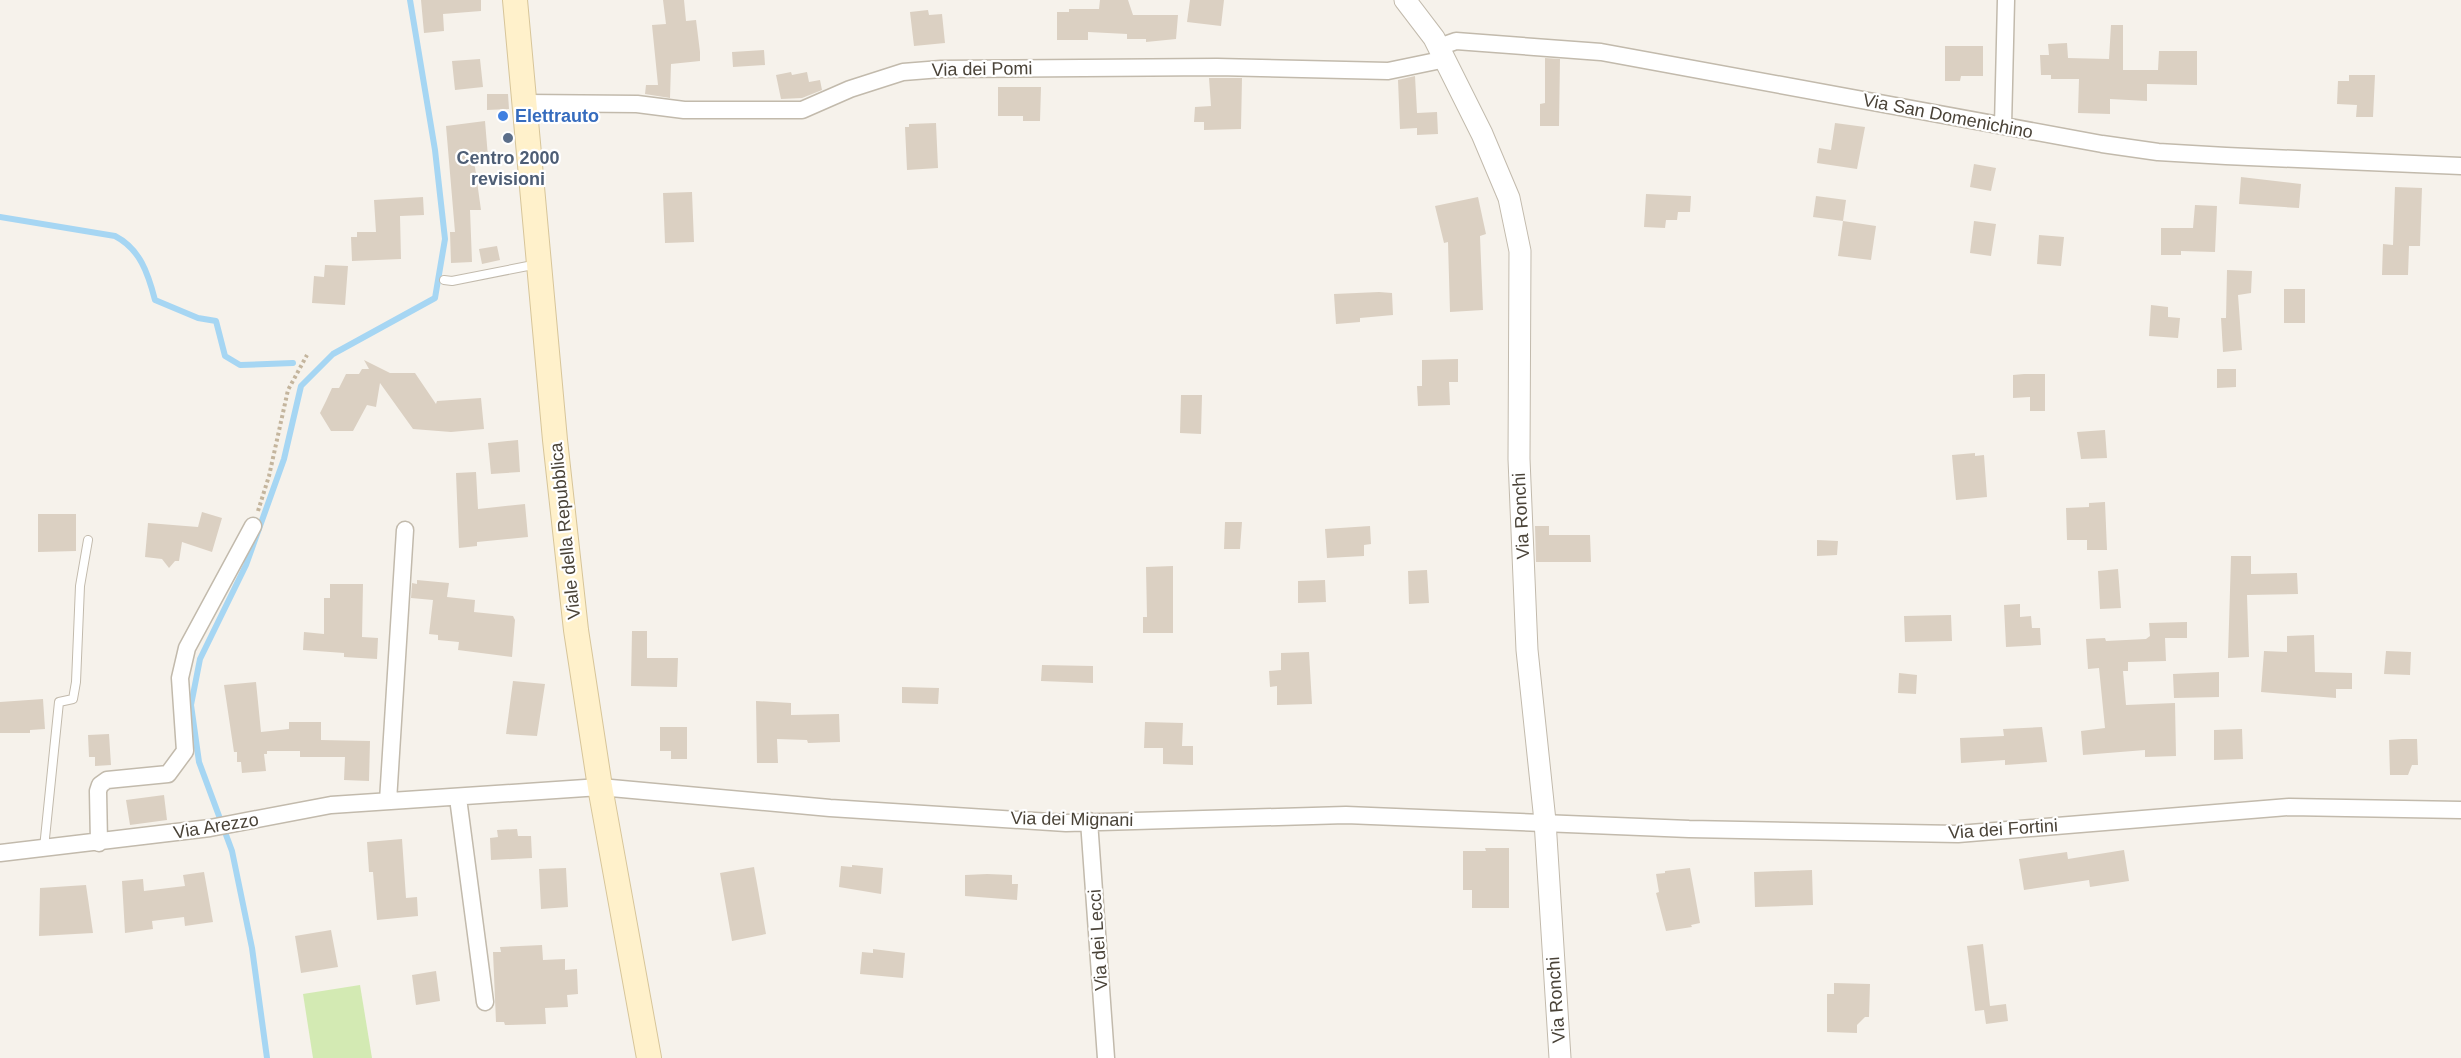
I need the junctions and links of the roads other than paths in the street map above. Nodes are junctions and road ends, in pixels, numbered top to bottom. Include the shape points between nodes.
1 (515, 0) edge
2 (1405, 0) edge
3 (2006, 0) edge
4 (1442, 53) junction
5 (525, 103) junction
6 (2003, 126) junction
7 (2461, 166) edge
8 (539, 264) junction
9 (444, 280) dead end
10 (253, 526) road end
11 (405, 530) dead end
12 (88, 540) dead end
13 (600, 787) junction
14 (458, 798) junction
15 (388, 801) junction
16 (2461, 810) edge
17 (1089, 821) junction
18 (1545, 821) junction
19 (99, 843) junction
20 (44, 849) junction
21 (0, 853) edge
22 (485, 1002) dead end
23 (649, 1058) edge
24 (1106, 1058) edge
25 (1560, 1058) edge

1 - 5 main road, Viale della Repubblica
2 - 4 street, Via Ronchi
3 - 6 street
4 - 5 street, Via dei Pomi via 1388,71 1217,67 903,72 802,110
4 - 6 street, Via San Domenichino via 1456,41 1601,51
4 - 18 street, Via Ronchi via 1509,198 1520,251 1518,459 1527,650
5 - 8 main road, Viale della Repubblica
6 - 7 street, Via San Domenichino via 2158,152
8 - 9 lane
8 - 13 main road, Viale della Repubblica via 576,630
10 - 19 street via 187,648 180,678 185,751 168,774 107,780 100,785
11 - 15 street
12 - 20 lane via 80,586 76,682 73,699 59,702
13 - 14 street, Via Arezzo
13 - 17 street, Via dei Mignani via 831,808
13 - 23 main road, Viale della Repubblica
14 - 15 street, Via Arezzo
14 - 22 street
15 - 19 street, Via Arezzo via 331,805 210,828
16 - 18 street, Via dei Fortini via 2289,807 1958,834 1689,829
17 - 18 street, Via dei Mignani via 1346,815
17 - 24 street, Via dei Lecci
18 - 25 street, Via Ronchi
19 - 20 street, Via Arezzo
20 - 21 street, Via Arezzo

